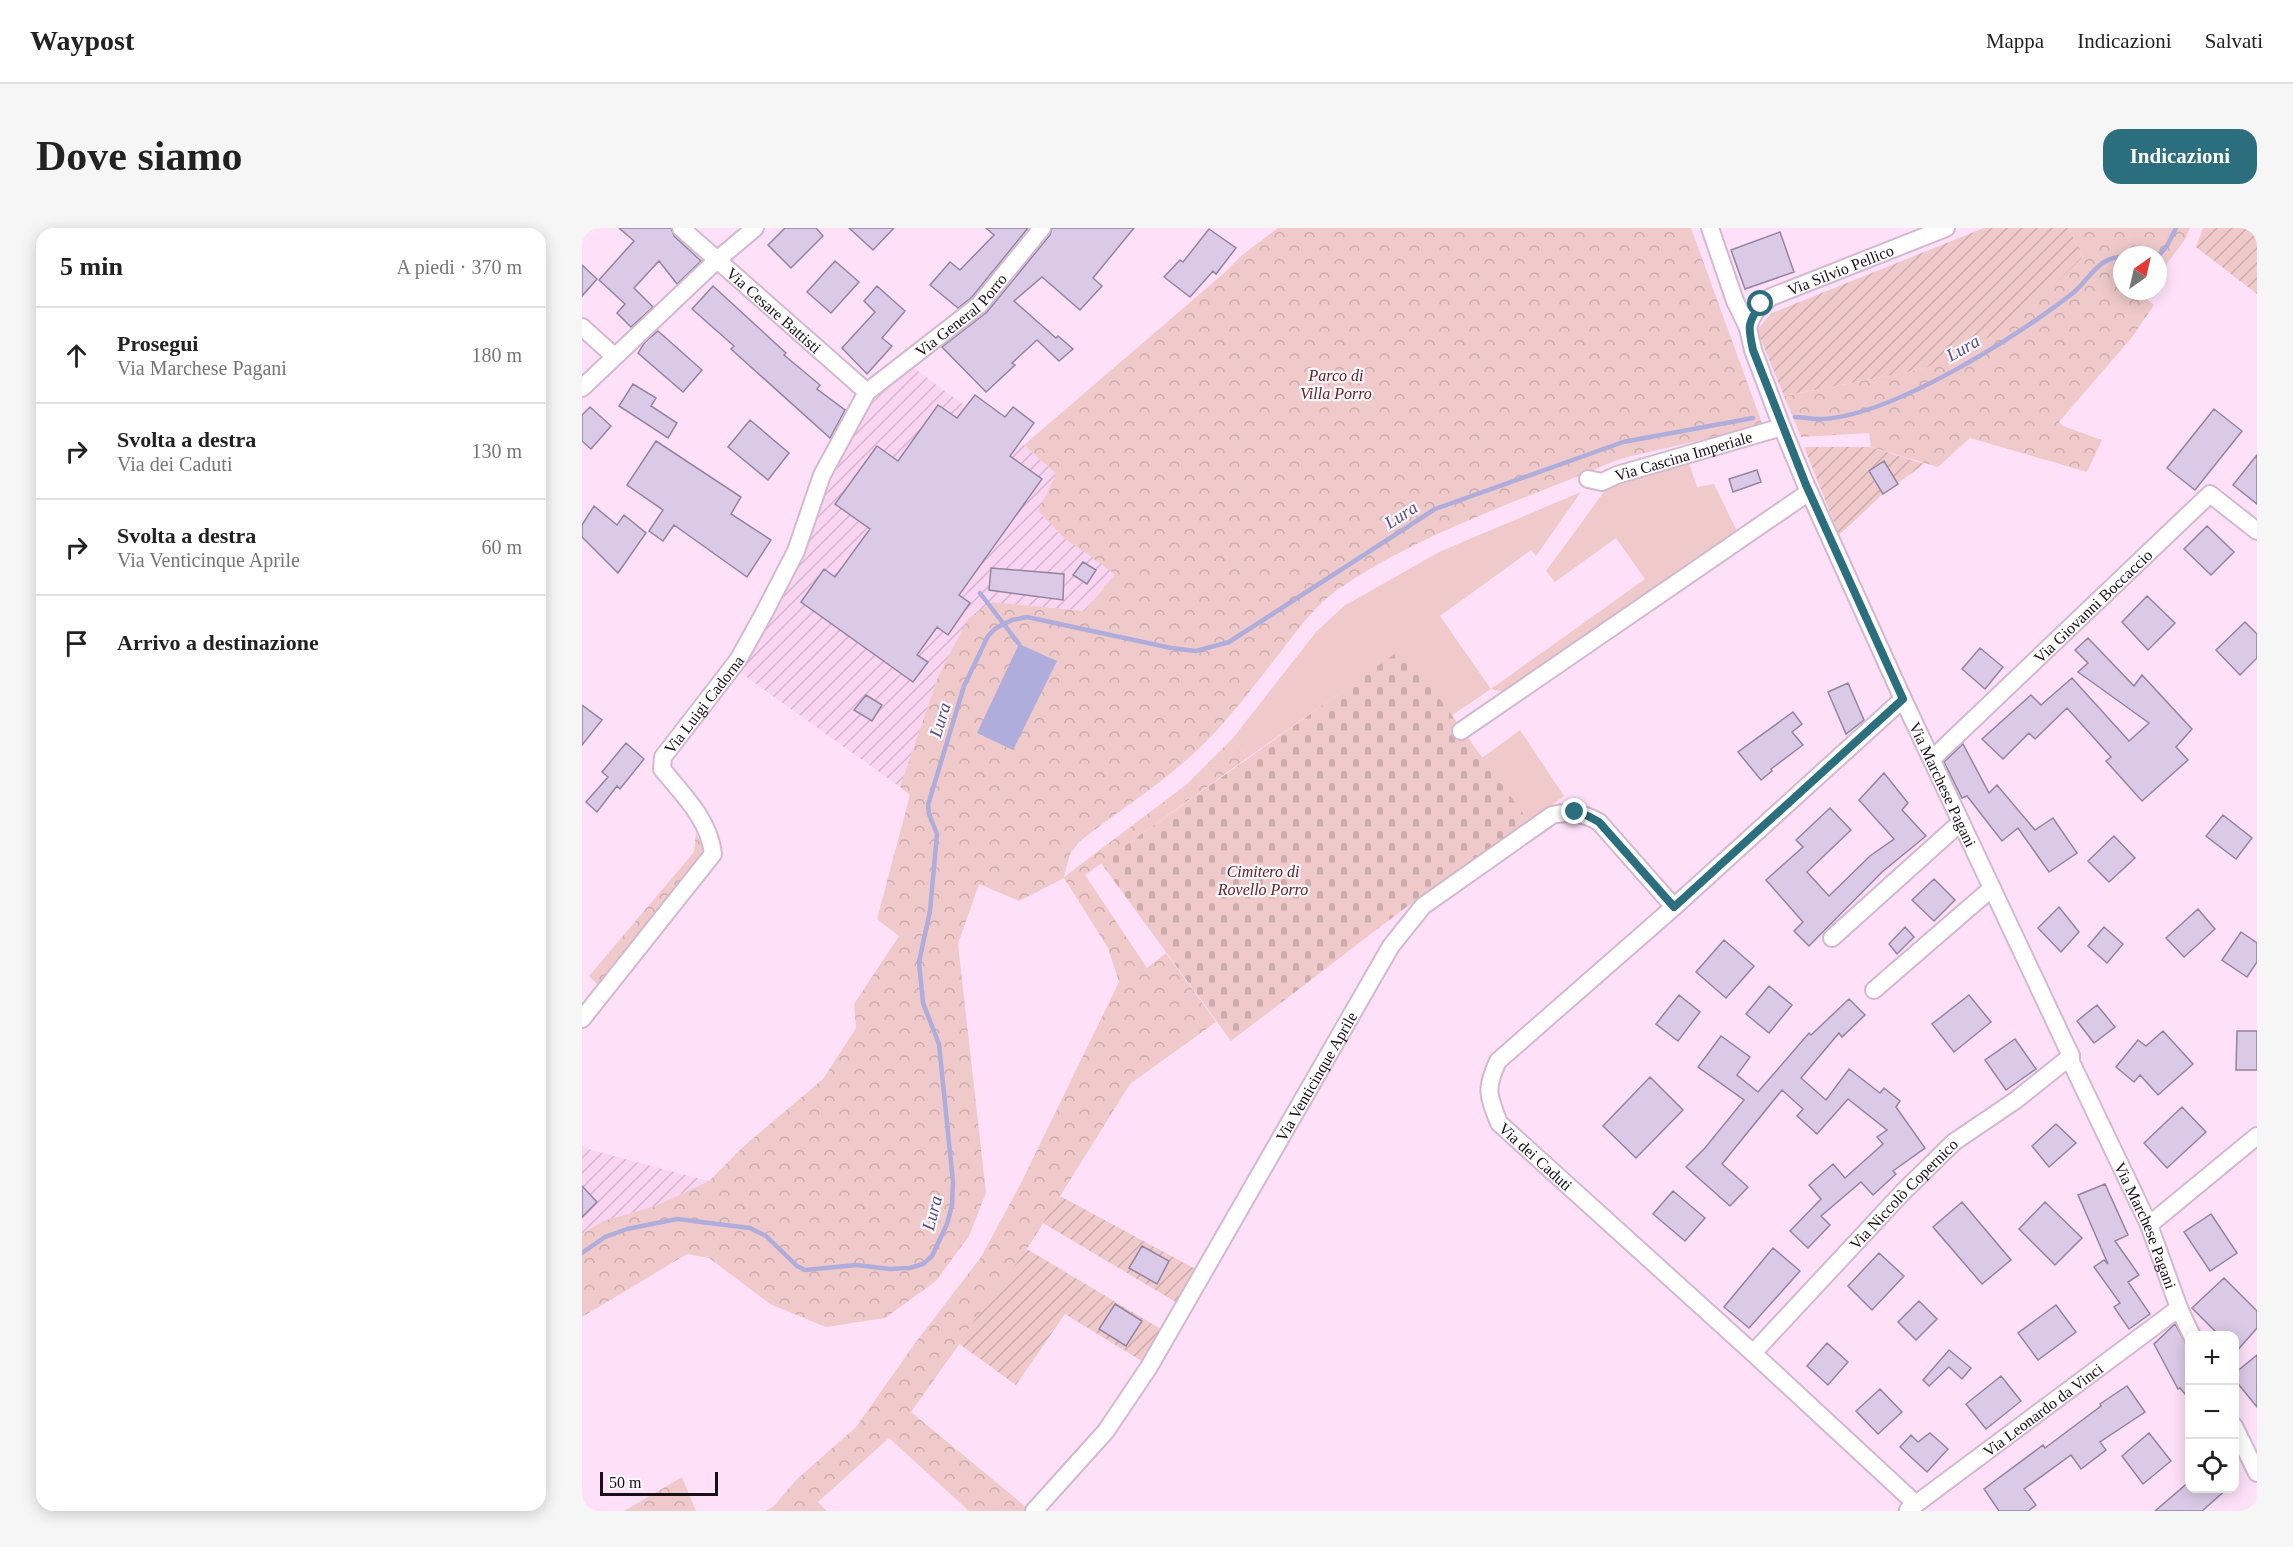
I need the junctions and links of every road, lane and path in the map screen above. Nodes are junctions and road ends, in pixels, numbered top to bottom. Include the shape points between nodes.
1 (681, 228) edge
2 (755, 228) edge
3 (1042, 228) edge
4 (1710, 228) edge
5 (1946, 228) edge
6 (717, 260) junction
7 (582, 327) edge
8 (1748, 328) junction
9 (614, 356) junction
10 (582, 388) edge
11 (867, 392) junction
12 (1782, 427) junction
13 (1588, 479) dead end
14 (1809, 492) junction
15 (2257, 531) edge
16 (1903, 699) junction
17 (1461, 731) dead end
18 (1932, 759) junction
19 (1961, 822) junction
20 (1992, 888) junction
21 (1674, 907) junction
22 (1832, 938) dead end
23 (1874, 990) dead end
24 (582, 1019) edge
25 (2071, 1056) junction
26 (2257, 1136) edge
27 (2149, 1225) junction
28 (2179, 1308) junction
29 (2190, 1331) edge
30 (1754, 1353) junction
31 (2239, 1435) edge
32 (2257, 1473) edge
33 (1912, 1507) edge
34 (1034, 1511) edge

1 - 6 street, Via Cesare Battisti
2 - 6 street
3 - 11 street, Via General Porro via 979,305
4 - 8 street, Via Marchese Pagani
5 - 8 street, Via Silvio Pellico via 1771,297 1757,310
6 - 9 street
6 - 11 street, Via Cesare Battisti
7 - 9 street
8 - 12 street, Via Marchese Pagani
9 - 10 street
11 - 24 street, Via Luigi Cadorna via 822,475 796,551 738,660 663,757 662,769 702,820 713,854
12 - 13 street, Via Cascina Imperiale via 1602,482
12 - 14 street, Via Marchese Pagani
14 - 16 street, Via Marchese Pagani
14 - 17 street
15 - 18 street, Via Giovanni Boccaccio via 2210,494
16 - 18 street, Via Marchese Pagani
16 - 21 street, Via dei Caduti
18 - 19 street, Via Marchese Pagani
19 - 20 street, Via Marchese Pagani
19 - 22 street
20 - 23 street
20 - 25 street, Via Marchese Pagani
21 - 30 street, Via dei Caduti via 1498,1061 1489,1081 1490,1100 1498,1123
21 - 34 street, Via Venticinque Aprile via 1599,822 1575,812 1552,815 1423,906 1391,946 1149,1367 1106,1431
25 - 27 street, Via Marchese Pagani
25 - 30 street, Via Niccolò Copernico via 1954,1142
26 - 27 street
27 - 28 street, Via Marchese Pagani
28 - 29 street, Via Marchese Pagani
28 - 33 street, Via Leonardo da Vinci
30 - 33 street, Via dei Caduti
31 - 32 street

